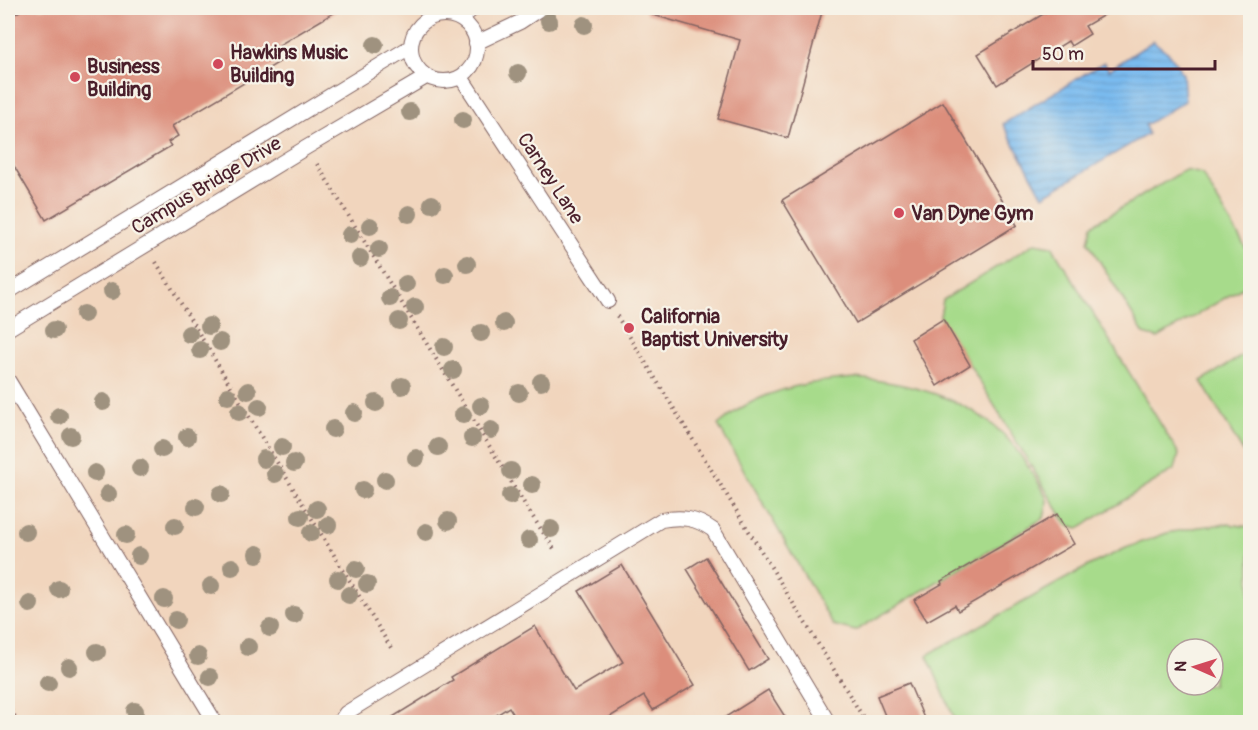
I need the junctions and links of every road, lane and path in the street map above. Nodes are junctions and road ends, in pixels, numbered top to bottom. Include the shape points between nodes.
1 (474, 8) edge
2 (541, 8) edge
3 (424, 13) edge
4 (460, 19) junction
5 (477, 43) junction
6 (410, 47) junction
7 (426, 77) junction
8 (461, 77) junction
9 (318, 164) dead end
10 (156, 262) dead end
11 (8, 292) edge
12 (608, 301) joint
13 (8, 329) edge
14 (8, 380) edge
15 (556, 552) dead end
16 (393, 651) dead end
17 (8, 705) edge
18 (18, 723) edge
19 (215, 723) edge
20 (340, 723) edge
21 (828, 723) edge
22 (866, 723) edge

1 - 4 lane
2 - 5 lane
3 - 4 lane
3 - 6 lane
4 - 5 lane via 474,33
5 - 8 lane via 474,62
6 - 7 lane via 416,67
6 - 11 lane, Campus Bridge Drive
7 - 8 lane via 444,82
7 - 13 lane, Campus Bridge Drive
8 - 12 lane, Carney Lane
9 - 15 path
10 - 16 path
12 - 22 path
14 - 19 lane
17 - 18 path
20 - 21 lane via 346,713 661,520 674,517 702,522 712,530

